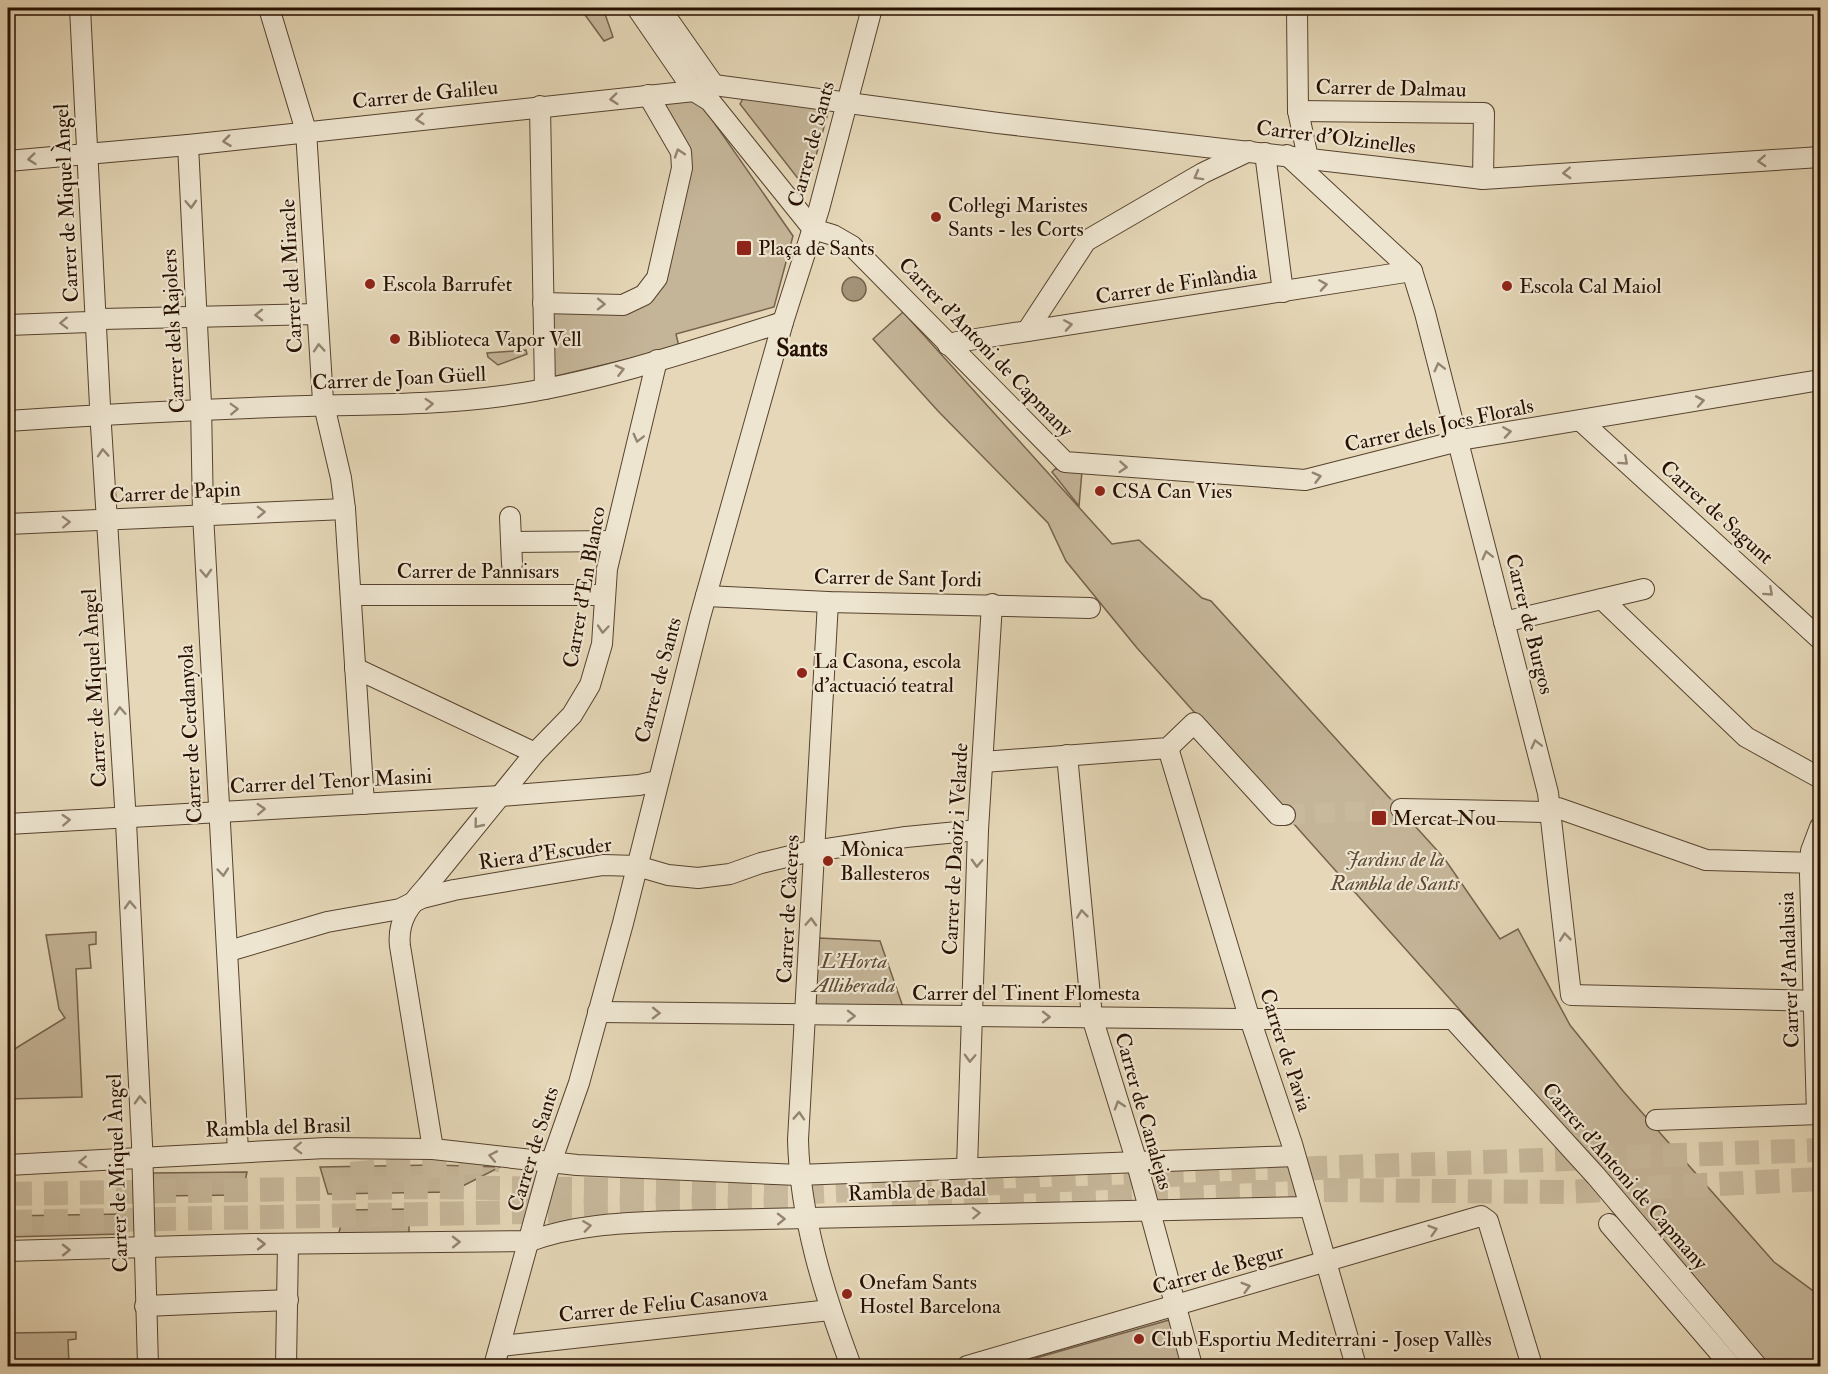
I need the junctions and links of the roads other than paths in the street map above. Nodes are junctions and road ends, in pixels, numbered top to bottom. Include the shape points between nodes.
1 (80, 8) edge
2 (269, 8) edge
3 (637, 8) edge
4 (660, 8) edge
5 (872, 8) edge
6 (1297, 8) edge
7 (714, 85) junction
8 (694, 91) junction
9 (648, 95) junction
10 (847, 103) junction
11 (540, 106) junction
12 (1298, 111) junction
13 (306, 131) junction
14 (188, 146) junction
15 (1258, 152) junction
16 (89, 153) junction
17 (1287, 155) junction
18 (1821, 157) edge
19 (1308, 158) junction
20 (8, 161) edge
21 (1483, 179) junction
22 (813, 229) junction
23 (1412, 272) junction
24 (1283, 292) junction
25 (543, 303) junction
26 (317, 314) junction
27 (197, 317) junction
28 (95, 319) junction
29 (783, 322) junction
30 (8, 325) edge
31 (1026, 331) junction
32 (948, 345) junction
33 (657, 360) junction
34 (1821, 380) edge
35 (545, 389) junction
36 (323, 406) junction
37 (201, 410) junction
38 (101, 415) junction
39 (8, 421) edge
40 (1581, 421) junction
41 (1458, 441) junction
42 (1065, 462) joint
43 (345, 509) junction
44 (203, 514) junction
45 (510, 517) dead end
46 (108, 520) junction
47 (8, 524) edge
48 (613, 541) junction
49 (511, 542) junction
50 (512, 564) dead end
51 (1644, 589) dead end
52 (351, 595) junction
53 (605, 595) junction
54 (706, 596) junction
55 (1602, 599) junction
56 (828, 602) junction
57 (992, 604) junction
58 (1090, 608) dead end
59 (1504, 622) junction
60 (1821, 639) edge
61 (355, 668) junction
62 (1168, 748) junction
63 (535, 753) junction
64 (1067, 756) junction
65 (983, 762) junction
66 (1821, 778) edge
67 (657, 781) junction
68 (501, 796) junction
69 (364, 804) junction
70 (1401, 809) tunnel mouth
71 (218, 812) junction
72 (1551, 812) junction
73 (1286, 815) tunnel mouth
74 (126, 817) junction
75 (8, 824) edge
76 (1821, 827) edge
77 (978, 830) junction
78 (814, 851) junction
79 (1815, 863) edge
80 (638, 866) junction
81 (411, 903) junction
82 (229, 951) junction
83 (1818, 1001) edge
84 (598, 1012) junction
85 (807, 1015) junction
86 (972, 1016) junction
87 (1092, 1017) junction
88 (1453, 1018) joint
89 (1250, 1019) junction
90 (1819, 1113) edge
91 (1656, 1120) dead end
92 (433, 1149) junction
93 (238, 1151) junction
94 (1295, 1156) junction
95 (142, 1159) junction
96 (1136, 1161) junction
97 (551, 1162) junction
98 (8, 1165) edge
99 (967, 1168) junction
100 (798, 1175) junction
101 (1308, 1207) junction
102 (1148, 1210) junction
103 (806, 1218) junction
104 (1609, 1224) dead end
105 (530, 1241) junction
106 (288, 1244) junction
107 (143, 1249) junction
108 (8, 1251) edge
109 (1325, 1264) junction
110 (288, 1300) junction
111 (145, 1306) junction
112 (1175, 1307) junction
113 (830, 1310) junction
114 (501, 1346) junction
115 (1024, 1358) edge
116 (148, 1366) edge
117 (286, 1366) edge
118 (494, 1366) edge
119 (851, 1366) edge
120 (967, 1366) edge
121 (1192, 1366) edge
122 (1356, 1366) edge
123 (1532, 1366) edge
124 (1731, 1366) edge
125 (1757, 1366) edge

1 - 16 street, Carrer de Miquel Àngel
2 - 13 street, Carrer del Miracle
3 - 8 street
4 - 7 street
5 - 10 street, Carrer de Sants
6 - 12 street
7 - 8 street, Carrer de Galileu
7 - 10 street, Carrer de Galileu
8 - 9 street, Carrer de Galileu
8 - 22 street via 711,101
9 -> 11 street, Carrer de Galileu
25 -> 9 street via 623,304 644,295 657,278 682,168 681,152
10 - 15 street, Carrer d'Olzinelles
10 - 22 street, Carrer de Sants
11 -> 13 street, Carrer de Galileu
11 - 25 street
12 - 19 street
12 - 21 street, Carrer de Dalmau via 1484,113
13 -> 14 street, Carrer de Galileu
13 - 26 street, Carrer del Miracle
14 - 16 street, Carrer de Galileu
14 -> 27 street, Carrer dels Rajolers
15 - 17 street, Carrer d'Olzinelles
15 - 24 street
15 -> 31 street via 1203,173 1086,241
16 -> 20 street, Carrer de Galileu
16 - 28 street, Carrer de Miquel Àngel
17 - 19 street, Carrer d'Olzinelles
17 - 23 street
18 -> 21 street, Carrer d'Olzinelles
19 - 21 street, Carrer d'Olzinelles
22 - 29 street, Carrer de Sants
22 - 32 street, Carrer d'Antoni de Capmany via 852,246
24 -> 23 street, Carrer de Finlàndia
41 -> 23 street, Carrer de Burgos
31 -> 24 street, Carrer de Finlàndia
25 - 35 street
26 -> 27 street
36 -> 26 street, Carrer del Miracle
27 - 28 street
27 - 37 street, Carrer dels Rajolers
28 -> 30 street
28 - 38 street, Carrer de Miquel Àngel
29 - 33 street, Carrer de Joan Güell
29 - 54 street, Carrer de Sants
31 - 32 street, Carrer de Finlàndia
32 - 42 street, Carrer d'Antoni de Capmany
35 -> 33 street, Carrer de Joan Güell
33 -> 48 street, Carrer d'En Blanco
40 -> 34 street, Carrer dels Jocs Florals
36 -> 35 street, Carrer de Joan Güell via 432,404
37 -> 36 street, Carrer de Joan Güell
36 - 43 street, Carrer del Miracle
37 - 38 street, Carrer de Joan Güell
37 - 44 street, Carrer dels Rajolers
38 - 39 street, Carrer de Joan Güell
46 -> 38 street, Carrer de Miquel Àngel
41 -> 40 street, Carrer dels Jocs Florals
40 -> 60 street, Carrer de Sagunt
42 -> 41 street, Carrer dels Jocs Florals via 1305,480
59 -> 41 street, Carrer de Burgos
44 -> 43 street, Carrer de Papin
43 - 52 street, Carrer del Miracle
44 - 46 street, Carrer de Papin
44 -> 71 street, Carrer de Cerdanyola
45 - 49 street
47 -> 46 street, Carrer de Papin
74 -> 46 street, Carrer de Miquel Àngel
48 - 49 street
48 - 53 street, Carrer d'En Blanco
49 - 50 street
51 - 55 street
52 - 53 street, Carrer de Pannisars
52 - 61 street, Carrer del Miracle
53 -> 63 street, Carrer d'En Blanco via 601,650 590,685 572,715
54 - 56 street, Carrer de Sant Jordi
54 - 67 street, Carrer de Sants
55 - 59 street
55 - 66 street via 1746,737
56 - 57 street, Carrer de Sant Jordi
56 - 78 street, Carrer de Càceres
57 - 58 street, Carrer de Sant Jordi
57 - 65 street, Carrer de Daoiz i Velarde
72 -> 59 street, Carrer de Burgos
61 - 63 street
61 - 69 street, Carrer del Miracle
62 - 64 street
62 - 73 street via 1194,723 1278,815
62 - 89 street, Carrer de Pavia
63 - 68 street, Carrer d'En Blanco
64 - 65 street
87 -> 64 street, Carrer de Canalejas
65 - 77 street, Carrer de Daoiz i Velarde
67 - 68 street, Carrer del Tenor Masini
67 - 80 street, Carrer de Sants
68 - 69 street, Carrer del Tenor Masini
68 -> 81 street, Carrer d'En Blanco
71 -> 69 street, Carrer del Tenor Masini
70 - 72 street
71 - 74 street, Carrer del Tenor Masini
71 -> 82 street, Carrer de Cerdanyola
72 - 79 street via 1558,808 1706,860
83 -> 72 street, Carrer de Burgos via 1571,995
75 -> 74 street, Carrer del Tenor Masini
95 -> 74 street, Carrer de Miquel Àngel
76 - 79 street, Carrer d'Andalusia via 1811,851
77 - 78 street, Riera d'Escuder
77 -> 86 street, Carrer de Daoiz i Velarde
78 - 80 street, Riera d'Escuder via 730,874 698,878
85 -> 78 street, Carrer de Càceres
79 - 83 street, Carrer d'Andalusia
80 - 81 street, Riera d'Escuder via 603,865 454,890
80 - 84 street, Carrer de Sants
81 - 82 street, Riera d'Escuder via 400,909 327,922
81 - 92 street via 399,936
82 - 93 street, Carrer de Cerdanyola
83 - 90 street, Carrer d'Andalusia
84 -> 85 street, Carrer del Tinent Flomesta
84 - 97 street, Carrer de Sants via 579,1083
85 -> 86 street, Carrer del Tinent Flomesta
100 -> 85 street, Carrer de Càceres
86 -> 87 street, Carrer del Tinent Flomesta
86 -> 99 street, Carrer de Daoiz i Velarde
87 - 89 street, Carrer del Tinent Flomesta
96 -> 87 street, Carrer de Canalejas
88 - 89 street, Carrer del Tinent Flomesta
88 - 125 street, Carrer d'Antoni de Capmany via 1610,1192
89 - 94 street, Carrer de Pavia
90 - 91 street
92 -> 93 street, Rambla del Brasil
97 -> 92 street, Rambla del Brasil
93 - 95 street, Rambla del Brasil
94 - 96 street, Rambla de Badal
94 - 101 street, Carrer de Pavia
95 -> 98 street, Rambla del Brasil
95 - 107 street, Carrer de Miquel Àngel
96 - 99 street, Rambla de Badal
96 - 102 street, Carrer de Canalejas
97 - 100 street, Rambla de Badal
97 - 105 street, Carrer de Sants
99 - 100 street, Rambla de Badal
100 - 103 street, Carrer de Càceres
101 - 102 street, Rambla de Badal
101 - 109 street, Carrer de Pavia
103 -> 102 street, Rambla de Badal
102 - 112 street, Carrer de Canalejas
105 -> 103 street, Rambla de Badal via 588,1226
103 - 113 street, Carrer de Càceres
104 - 124 street, Carrer d'Antoni de Capmany
106 -> 105 street
105 - 114 street, Carrer de Sants
107 -> 106 street
106 - 110 street
108 -> 107 street
107 - 111 street, Carrer de Miquel Àngel
112 -> 109 street, Carrer de Begur
109 - 122 street, Carrer de Pavia
109 -> 123 street, Carrer de Begur via 1481,1216 1486,1218
110 - 111 street
110 - 117 street
111 - 116 street, Carrer de Miquel Àngel
112 - 115 street, Carrer de Begur
112 - 121 street, Carrer de Canalejas
113 - 114 street, Carrer de Feliu Casanova
113 - 119 street, Carrer de Càceres
114 - 118 street, Carrer de Sants
115 - 120 street, Carrer de Begur

